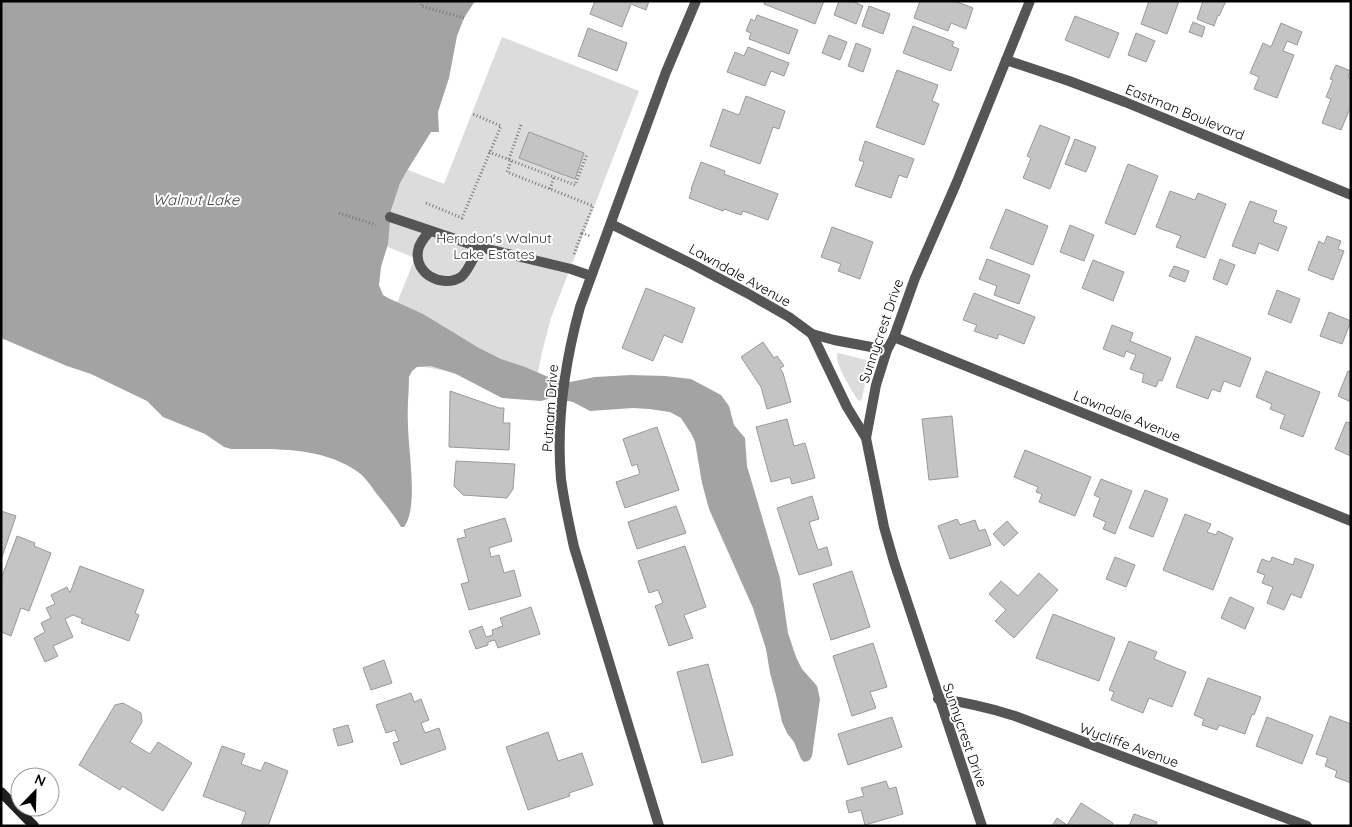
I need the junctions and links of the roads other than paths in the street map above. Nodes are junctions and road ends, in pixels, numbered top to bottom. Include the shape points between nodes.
1 (696, 1) edge
2 (1030, 1) edge
3 (1006, 60) junction
4 (1351, 195) edge
5 (390, 217) dead end
6 (611, 224) junction
7 (430, 231) junction
8 (479, 247) junction
9 (591, 276) junction
10 (812, 334) junction
11 (894, 337) junction
12 (887, 350) junction
13 (866, 438) junction
14 (1351, 521) edge
15 (938, 699) junction
16 (1, 792) edge
17 (34, 826) edge
18 (659, 826) edge
19 (982, 826) edge
20 (1307, 826) edge

1 - 6 street, Putnam Drive via 666,72
2 - 3 street, Sunnycrest Drive
3 - 4 street, Eastman Boulevard via 1134,106
3 - 11 street, Sunnycrest Drive via 912,284
5 - 7 street
6 - 9 street, Putnam Drive
6 - 10 street, Lawndale Avenue via 747,293
7 - 8 street
7 - 8 street via 420,244 417,261 433,278 445,281 462,276
8 - 9 street
9 - 18 street, Putnam Drive via 567,360 560,421 561,479 574,547
10 - 12 street, Lawndale Avenue
10 - 13 street
11 - 12 street, Sunnycrest Drive
11 - 14 street, Lawndale Avenue
12 - 13 street, Sunnycrest Drive via 876,385
13 - 15 street, Sunnycrest Drive via 884,527
15 - 19 street, Sunnycrest Drive
15 - 20 street, Wycliffe Avenue via 991,708 1015,716
16 - 17 street

